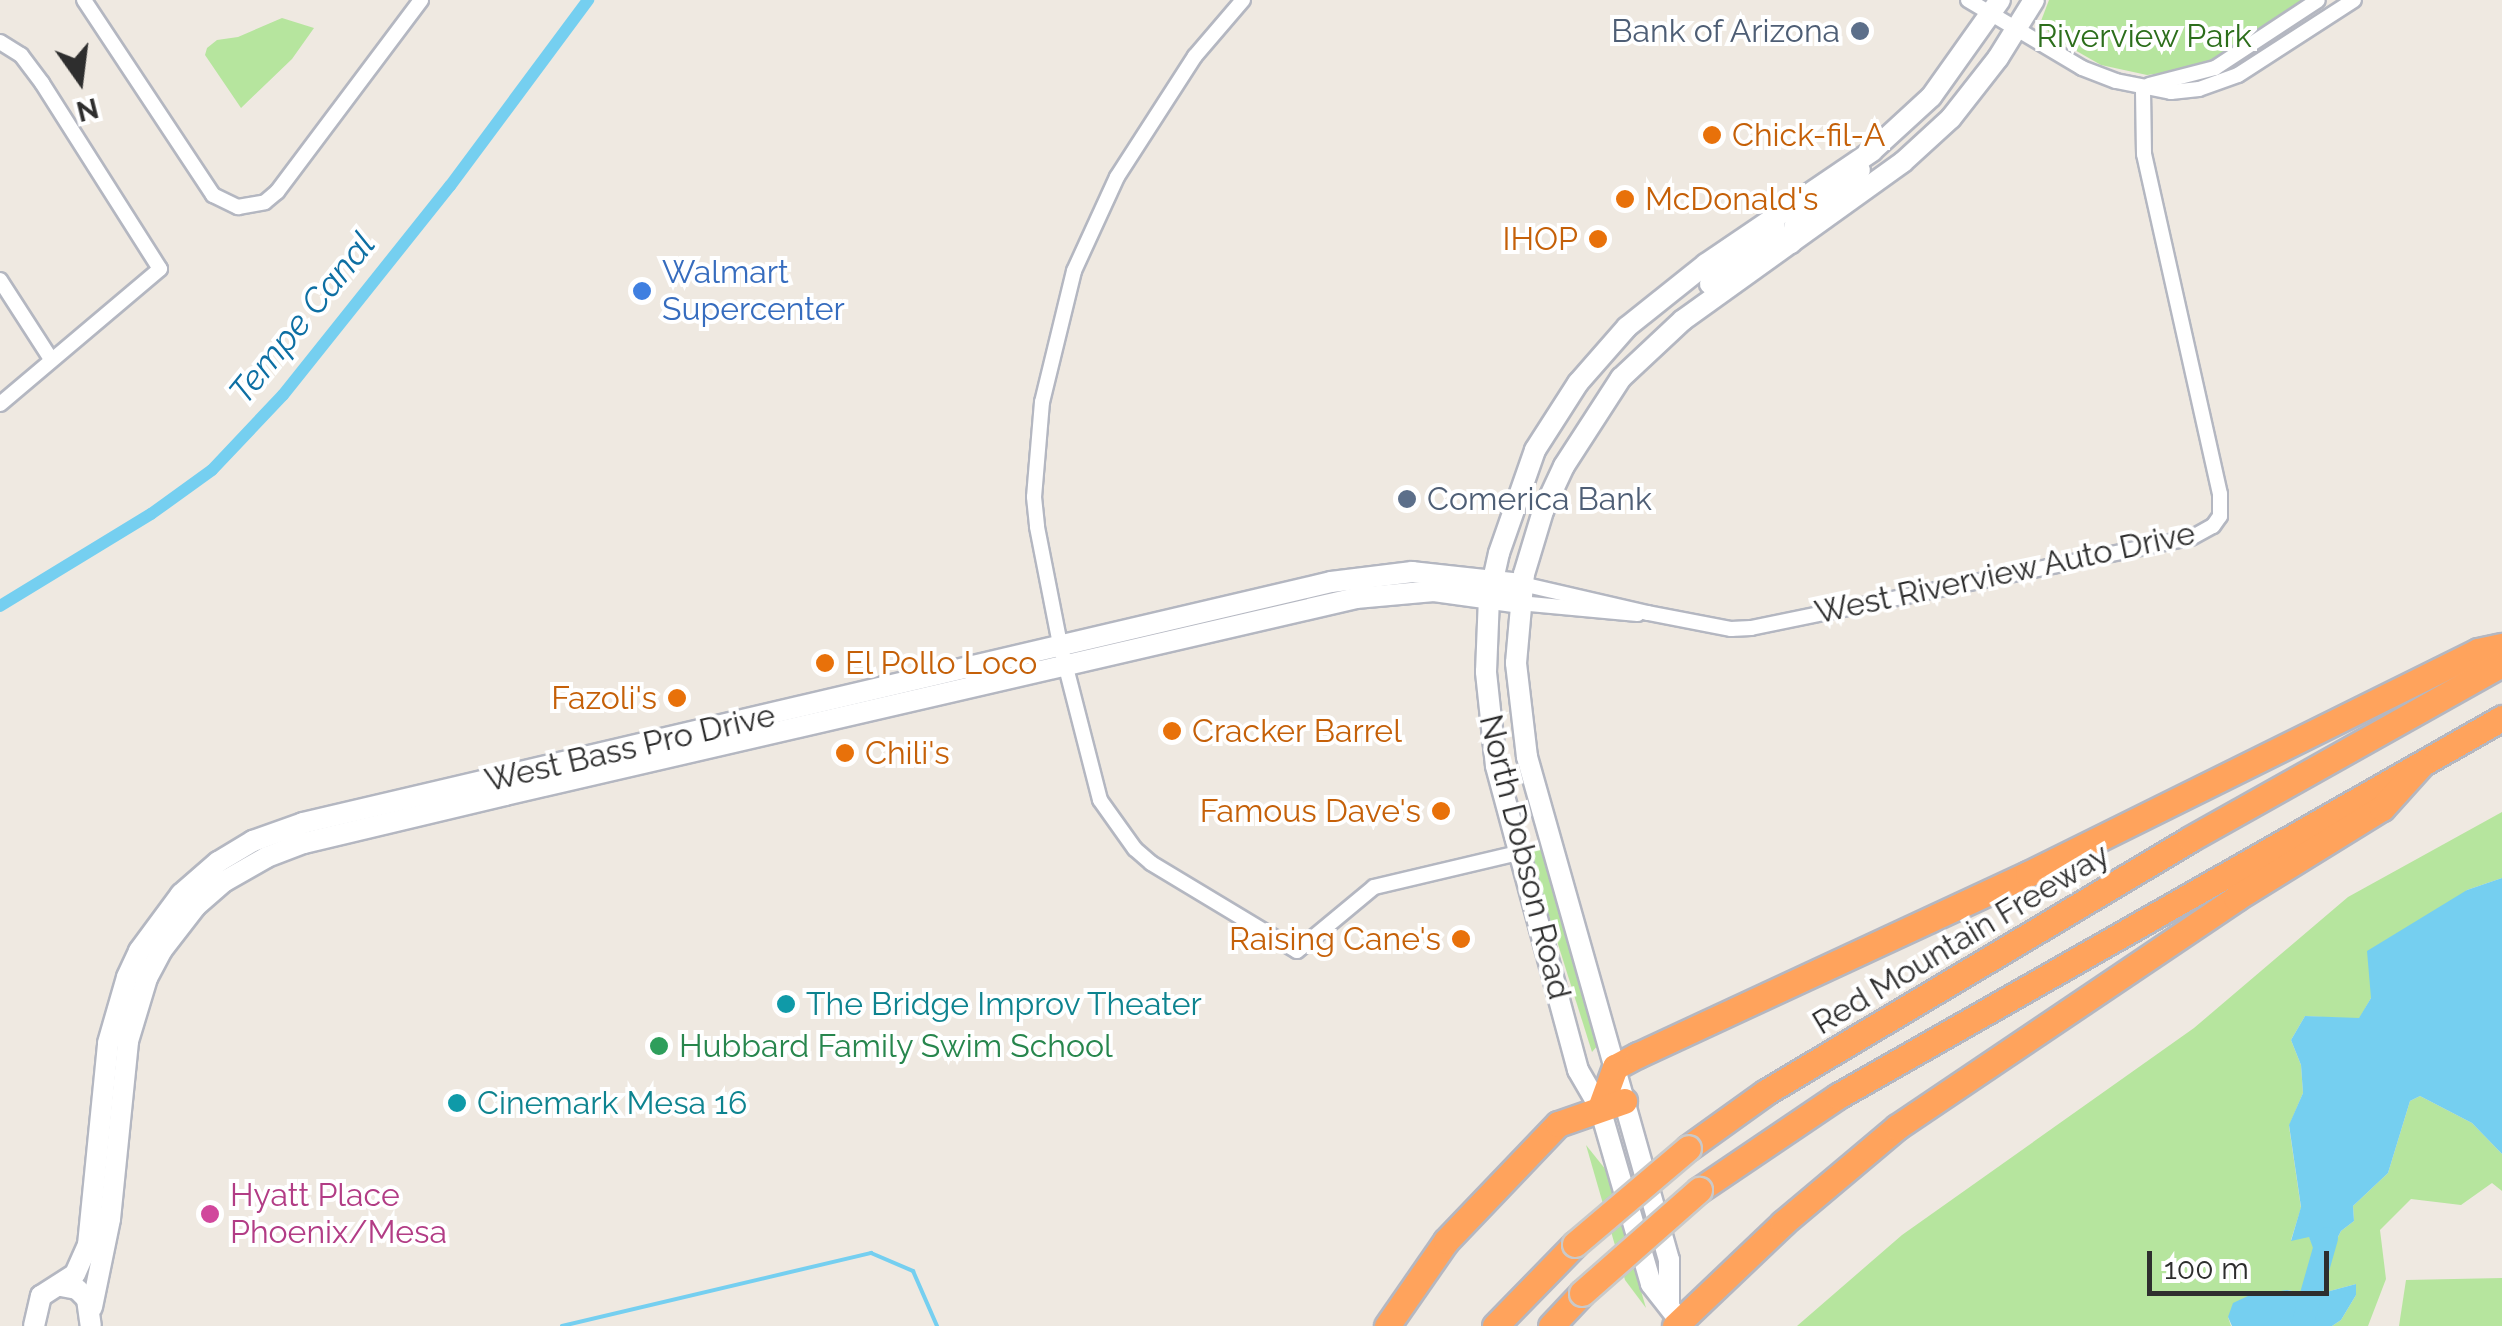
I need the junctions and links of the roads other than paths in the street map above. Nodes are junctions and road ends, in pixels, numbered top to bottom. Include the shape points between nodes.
1 (84, 0) edge
2 (421, 0) edge
3 (1243, 0) edge
4 (1968, 0) edge
5 (2034, 0) edge
6 (2318, 0) edge
7 (2354, 0) edge
8 (1996, 7) edge
9 (2017, 29) junction
10 (0, 42) edge
11 (2143, 86) junction
12 (1872, 151) junction
13 (1774, 216) junction
14 (1791, 243) junction
15 (0, 280) edge
16 (1682, 320) junction
17 (51, 358) junction
18 (0, 404) edge
19 (1506, 591) junction
20 (1060, 644) junction
21 (2502, 646) edge
22 (2502, 664) edge
23 (1066, 665) junction
24 (2502, 718) edge
25 (2420, 766) junction
26 (1518, 853) junction
27 (1615, 1067) junction
28 (1612, 1105) junction
29 (61, 1286) junction
30 (91, 1316) edge
31 (1675, 1318) edge
32 (34, 1326) edge
33 (1387, 1326) edge
34 (1494, 1326) edge
35 (1551, 1326) edge

1 - 2 street via 213,195 238,207 277,192
3 - 20 street via 1143,133 1084,244 1065,302 1042,402 1034,497
4 - 8 street
5 - 9 street, North Dobson Road
6 - 11 street via 2215,68
7 - 11 street via 2226,81 2171,92
8 - 9 street
8 - 12 street, North Dobson Road via 1932,98
9 - 11 street via 2082,68
9 - 14 street, North Dobson Road via 1933,135
10 - 17 street via 22,55 42,82 160,269
11 - 19 street, West Riverview Auto Drive via 2144,154 2220,494 2213,526 2191,538 1751,628 1648,613 1611,615
12 - 13 street, North Dobson Road
12 - 14 street via 1853,180 1796,220
13 - 16 street via 1774,235 1692,296
13 - 19 street, North Dobson Road via 1627,327 1578,383 1525,473
14 - 16 street, North Dobson Road
15 - 17 street
16 - 19 street, North Dobson Road via 1622,378 1583,432
17 - 18 street
19 - 20 street, West Bass Pro Drive via 1424,572 1368,575
19 - 23 street, West Bass Pro Drive via 1368,596
19 - 26 street, North Dobson Road via 1487,708
19 - 27 street, North Dobson Road via 1527,756
20 - 23 street
20 - 29 street, West Bass Pro Drive via 303,823 227,856 167,910 126,977 110,1032 88,1245 75,1274
21 - 27 highway
22 - 34 highway, Red Mountain Freeway, bridge via 1766,1092 1575,1244
23 - 26 street via 1100,800 1134,850 1297,951 1374,888
23 - 30 street, West Bass Pro Drive via 304,843 225,881 162,950 132,1024 109,1229
24 - 25 highway
25 - 31 highway via 2382,808 2236,898 1897,1127
25 - 35 highway, bridge via 1838,1096 1699,1190
26 - 28 street, North Dobson Road via 1578,1070
27 - 28 highway
28 - 31 street, North Dobson Road via 1651,1284
28 - 33 highway via 1558,1124 1476,1207
29 - 30 street, West Bass Pro Drive via 77,1289
29 - 32 street, West Bass Pro Drive via 40,1296

